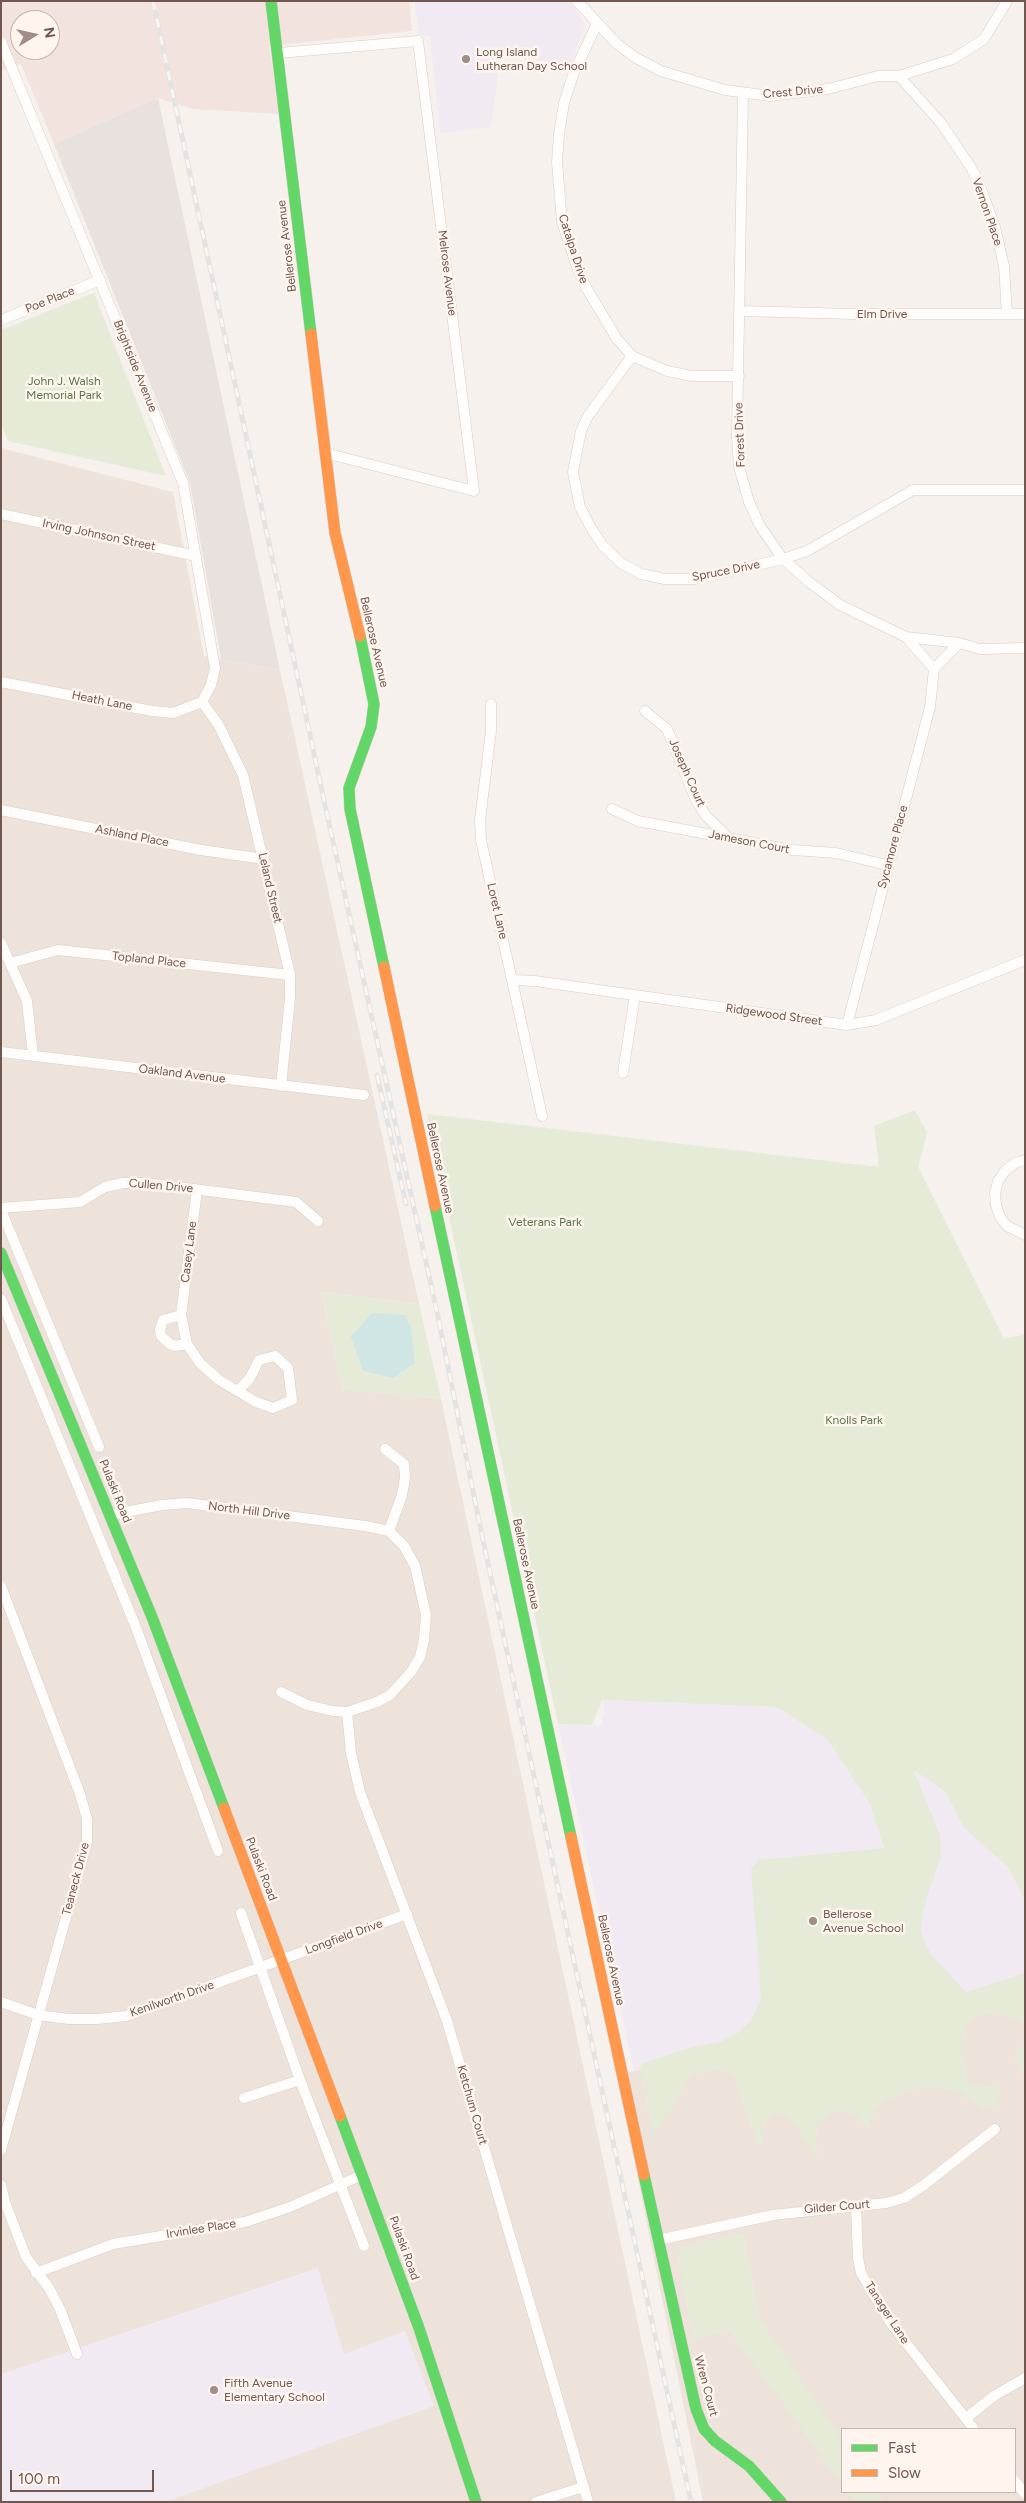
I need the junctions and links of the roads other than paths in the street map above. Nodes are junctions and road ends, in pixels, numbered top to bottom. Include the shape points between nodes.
1 (271, 1) edge
2 (577, 1) edge
3 (1008, 1) edge
4 (596, 24) junction
5 (1, 42) edge
6 (279, 53) junction
7 (899, 76) junction
8 (743, 94) junction
9 (100, 280) junction
10 (740, 311) junction
11 (1008, 314) junction
12 (1025, 314) edge
13 (1, 320) edge
14 (632, 356) junction
15 (739, 376) junction
16 (325, 453) junction
17 (1025, 490) edge
18 (1, 514) edge
19 (196, 556) junction
20 (784, 558) junction
21 (906, 636) junction
22 (959, 643) junction
23 (1025, 648) edge
24 (934, 669) junction
25 (1, 682) edge
26 (202, 702) junction
27 (491, 704) dead end
28 (645, 711) dead end
29 (612, 808) dead end
30 (1, 810) edge
31 (728, 837) junction
32 (264, 859) junction
33 (888, 865) junction
34 (1, 943) edge
35 (1025, 960) edge
36 (10, 963) junction
37 (290, 975) junction
38 (513, 980) junction
39 (635, 995) junction
40 (848, 1025) junction
41 (1, 1052) edge
42 (33, 1056) junction
43 (622, 1073) dead end
44 (281, 1086) junction
45 (364, 1095) dead end
46 (542, 1116) dead end
47 (1025, 1160) edge
48 (197, 1190) junction
49 (1, 1209) edge
50 (318, 1221) dead end
51 (1025, 1235) edge
52 (1, 1253) edge
53 (1, 1299) edge
54 (180, 1315) junction
55 (187, 1344) junction
56 (238, 1391) junction
57 (99, 1447) dead end
58 (386, 1449) dead end
59 (110, 1515) junction
60 (389, 1531) junction
61 (1, 1586) edge
62 (152, 1617) junction
63 (135, 1626) junction
64 (281, 1692) dead end
65 (348, 1712) junction
66 (218, 1793) junction
67 (200, 1800) junction
68 (218, 1851) dead end
69 (241, 1913) dead end
70 (407, 1914) junction
71 (281, 1961) junction
72 (261, 1968) junction
73 (1, 2002) edge
74 (38, 2015) junction
75 (300, 2080) junction
76 (244, 2098) dead end
77 (995, 2129) dead end
78 (1, 2150) edge
79 (362, 2175) junction
80 (342, 2184) junction
81 (1, 2186) edge
82 (856, 2206) junction
83 (658, 2240) junction
84 (364, 2246) dead end
85 (36, 2273) junction
86 (679, 2334) joint
87 (77, 2354) dead end
88 (1025, 2378) edge
89 (966, 2418) junction
90 (973, 2428) edge
91 (1016, 2482) edge
92 (583, 2487) junction
93 (1025, 2494) edge
94 (476, 2502) edge
95 (536, 2502) edge
96 (588, 2502) edge
97 (781, 2502) edge

1 - 6 street, Bellerose Avenue
2 - 4 street, Crest Drive
3 - 7 street, Crest Drive via 984,39 953,59
4 - 8 street, Crest Drive via 630,54 661,71 690,82
4 - 14 street, Catalpa Drive via 564,103 557,162 558,192 562,222 586,289 616,339
5 - 9 street, Brightside Avenue
6 - 16 street, Bellerose Avenue
6 - 16 street, Melrose Avenue via 418,41 474,491
7 - 8 street, Crest Drive via 860,79 799,94
7 - 11 street, Vernon Place via 941,122 980,186 995,227 1004,266
8 - 10 street, Forest Drive
9 - 13 street, Poe Place
9 - 19 street, Brightside Avenue via 182,483
10 - 11 street, Elm Drive
10 - 15 street, Forest Drive
11 - 12 street, Elm Drive
14 - 15 street, Catalpa Drive via 667,371 692,376
14 - 20 street, Spruce Drive via 588,416 576,449 575,490 580,507 603,546 621,563 641,574 665,579 695,579
15 - 20 street, Forest Drive via 739,467 760,526
16 - 83 street, Bellerose Avenue via 335,533 374,704 371,727 349,788 350,809
17 - 20 street, Spruce Drive via 913,490 807,551
18 - 19 street, Irving Johnson Street
19 - 26 street, Brightside Avenue via 216,668
20 - 21 street, Forest Drive via 840,605
21 - 22 street, Forest Drive
21 - 24 street
22 - 23 street, Forest Drive via 980,649
22 - 24 street
24 - 33 street, Sycamore Place via 930,707
25 - 26 street, Heath Lane via 159,712 173,713
26 - 32 street, Leland Street via 244,775
27 - 38 street, Loret Lane via 481,840
28 - 31 street, Joseph Court via 667,729 696,800 706,816
29 - 31 street, Jameson Court via 638,821
30 - 32 street, Ashland Place via 201,850
31 - 33 street, Jameson Court via 792,850 836,853
32 - 37 street, Leland Street
33 - 40 street, Sycamore Place
34 - 36 street
35 - 40 street, Ridgewood Street via 876,1020
36 - 37 street, Topland Place via 58,950
36 - 42 street via 27,1001
37 - 44 street, Leland Street
38 - 39 street, Ridgewood Street
38 - 46 street, Loret Lane
39 - 40 street, Ridgewood Street
39 - 43 street
41 - 42 street, Oakland Avenue
42 - 44 street, Oakland Avenue
44 - 45 street, Oakland Avenue
47 - 51 street via 1005,1171 995,1193 1000,1217 1007,1226
48 - 49 street, Cullen Drive via 123,1183 105,1188 80,1202
48 - 50 street, Cullen Drive via 296,1202
48 - 54 street, Casey Lane
49 - 57 street
52 - 59 street, Pulaski Road
53 - 63 street
54 - 55 street, Casey Lane
54 - 55 street via 163,1320 161,1336 175,1346
55 - 56 street, Casey Lane via 200,1363 218,1380
56 - 56 street, Casey Lane via 273,1408 292,1400 288,1368 275,1356 259,1360 250,1378
58 - 60 street via 404,1464 405,1478
59 - 60 street, North Hill Drive via 187,1503
59 - 62 street, Pulaski Road
60 - 65 street via 404,1546 414,1566 426,1615 424,1640 420,1657 396,1690 377,1702
61 - 74 street, Teaneck Drive via 87,1819 87,1842
62 - 63 street
62 - 66 street, Pulaski Road
63 - 67 street
64 - 65 street via 307,1705
65 - 70 street, Ketchum Court via 351,1753 360,1792
66 - 67 street
66 - 71 street, Pulaski Road
67 - 68 street
69 - 72 street
70 - 71 street, Longfield Drive
70 - 92 street, Ketchum Court via 447,2021
71 - 72 street, Kenilworth Drive
71 - 79 street, Pulaski Road
72 - 74 street, Kenilworth Drive via 126,2016 97,2019
72 - 75 street
73 - 74 street, Kenilworth Drive
74 - 78 street, Teaneck Drive
75 - 76 street
75 - 80 street
77 - 82 street, Gilder Court via 904,2198
79 - 80 street, Irvinlee Place
79 - 94 street, Pulaski Road via 419,2328
80 - 84 street
80 - 85 street, Irvinlee Place via 245,2222 114,2244
81 - 85 street via 15,2231
82 - 83 street, Gilder Court via 773,2215
82 - 89 street, Tanager Lane via 861,2273 892,2325
83 - 86 street, Bellerose Avenue
85 - 87 street via 49,2288
86 - 97 street, Wren Court via 696,2409 704,2429 750,2466
88 - 89 street
89 - 90 street, Tanager Lane
91 - 93 street
92 - 95 street
92 - 96 street, Ketchum Court

